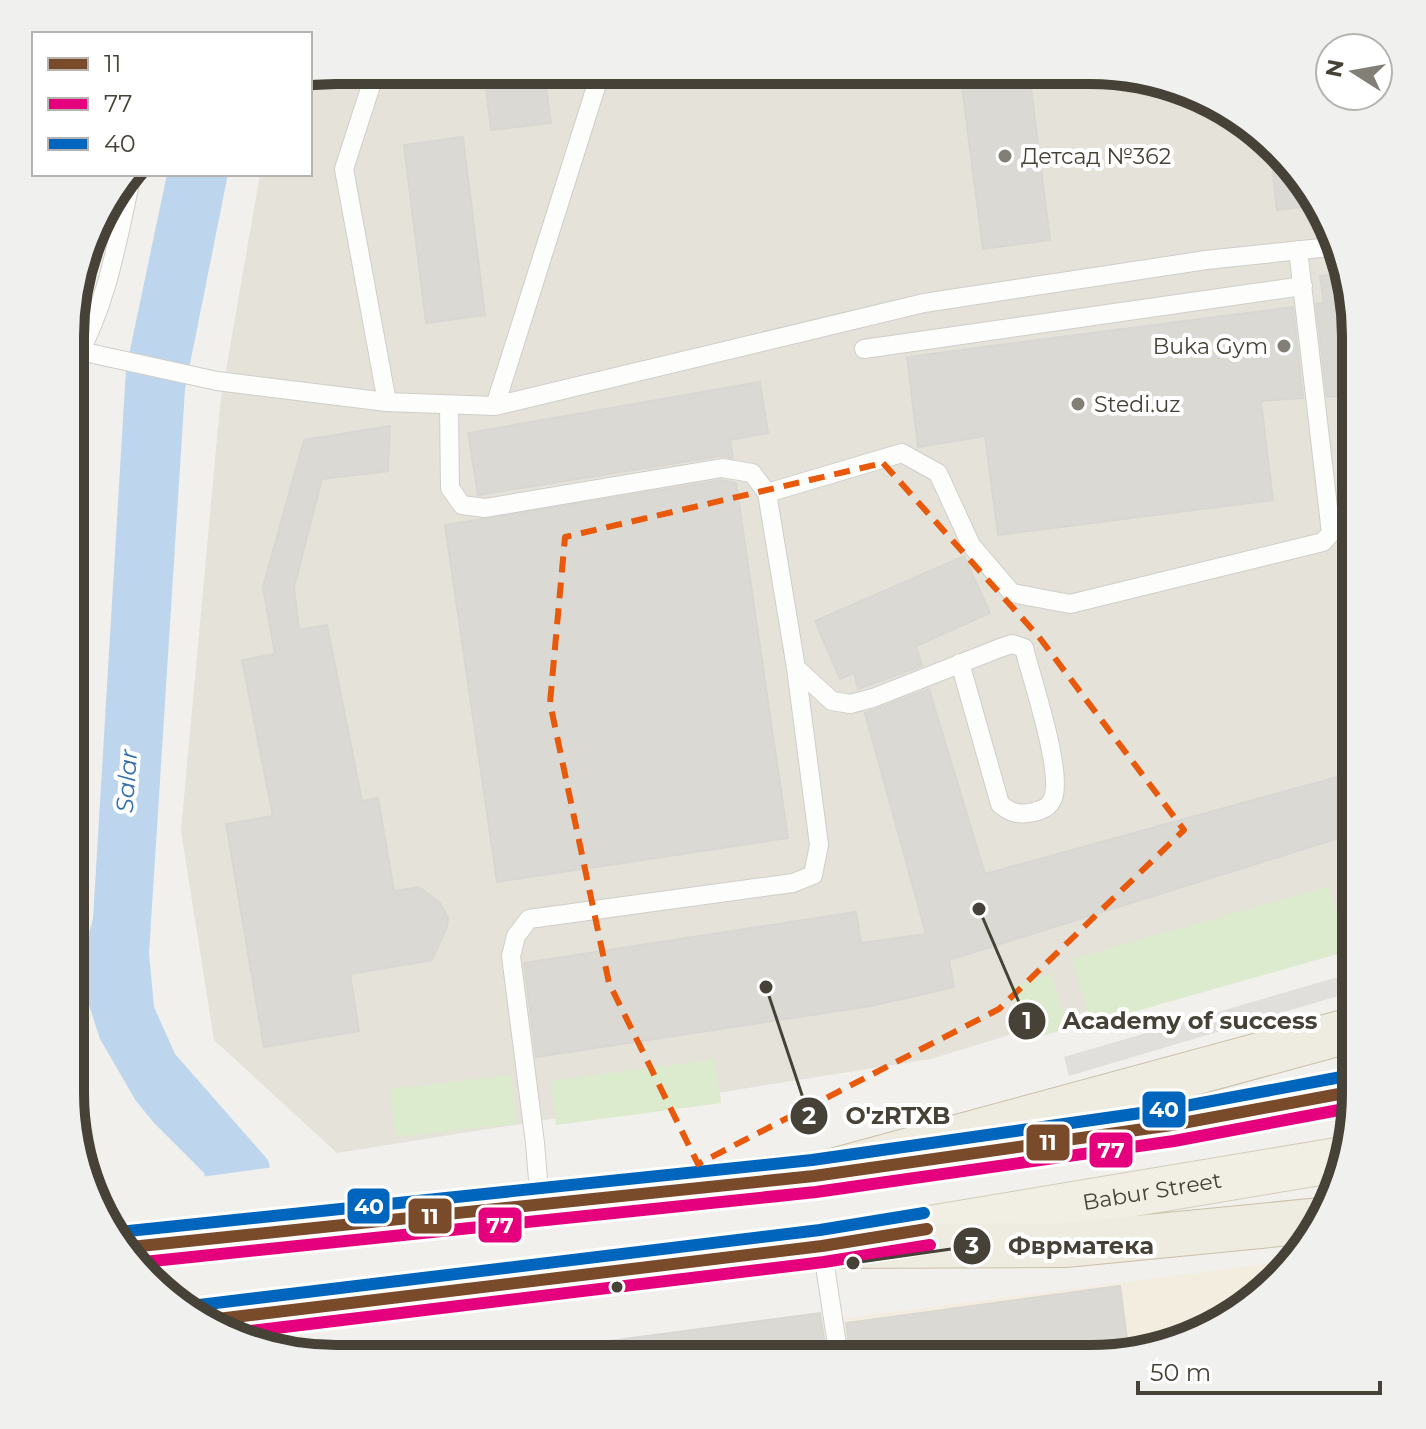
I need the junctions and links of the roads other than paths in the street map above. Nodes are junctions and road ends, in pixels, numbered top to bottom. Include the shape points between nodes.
1 (371, 84) edge
2 (597, 84) edge
3 (127, 196) edge
4 (1326, 247) edge
5 (1298, 250) junction
6 (1303, 286) junction
7 (84, 342) edge
8 (864, 349) dead end
9 (84, 356) edge
10 (387, 402) junction
11 (449, 405) junction
12 (495, 406) junction
13 (767, 493) junction
14 (960, 663) junction
15 (796, 668) junction
16 (1341, 1033) edge
17 (1341, 1094) edge
18 (1332, 1161) edge
19 (814, 1176) junction
20 (540, 1204) junction
21 (1307, 1221) edge
22 (136, 1246) edge
23 (822, 1246) junction
24 (224, 1318) edge
25 (837, 1344) edge

1 - 10 lane via 344,169
2 - 12 lane
3 - 7 lane via 106,287
4 - 5 lane
5 - 6 lane
5 - 12 lane via 924,303
6 - 8 lane
6 - 13 lane via 1331,533 1323,542 1070,604 1012,593 971,545 938,473 902,453
9 - 10 lane via 217,381
10 - 11 lane
11 - 12 lane
11 - 13 lane via 450,488 462,505 485,508 722,468 752,473
13 - 15 lane
14 - 14 lane via 1012,644 1024,648 1056,775 1053,799 1046,808 1022,815 1000,804
14 - 15 lane via 850,704 832,701
15 - 20 lane via 819,845 813,875 793,883 529,919 516,936 511,956
16 - 19 highway
17 - 19 main road via 1172,1125
18 - 23 main road, Babur Street
19 - 20 main road
20 - 22 main road
21 - 23 highway via 1065,1245
23 - 24 main road, Babur Street
23 - 25 lane

